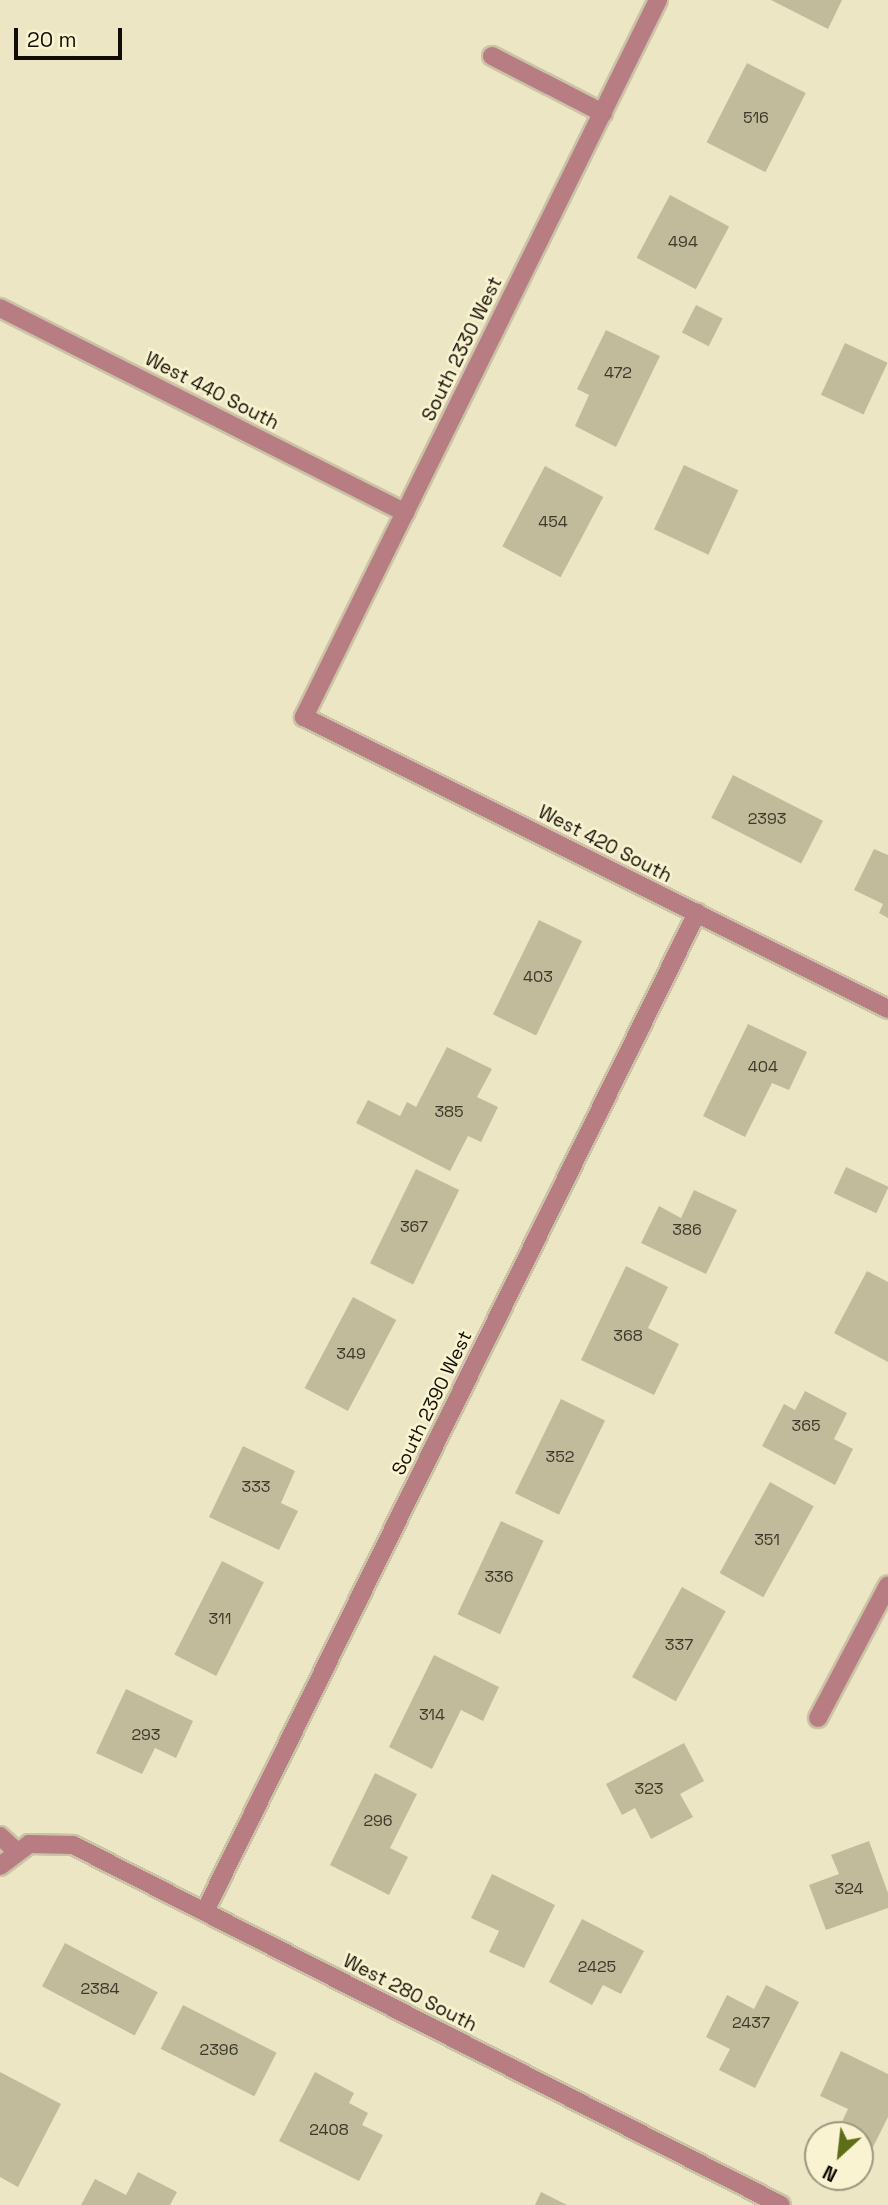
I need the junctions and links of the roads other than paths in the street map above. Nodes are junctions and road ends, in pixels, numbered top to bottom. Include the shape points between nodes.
1 (658, 0) edge
2 (492, 56) dead end
3 (603, 113) junction
4 (0, 308) edge
5 (405, 513) junction
6 (304, 717) joint
7 (697, 913) junction
8 (888, 1009) edge
9 (888, 1585) edge
10 (818, 1718) dead end
11 (0, 1836) edge
12 (16, 1851) junction
13 (0, 1866) edge
14 (205, 1911) junction
15 (781, 2205) edge

1 - 3 street, South 2330 West
2 - 3 street
3 - 5 street, South 2330 West
4 - 5 street, West 440 South
5 - 6 street, South 2330 West
6 - 7 street, West 420 South
7 - 8 street, West 420 South
7 - 14 street, South 2390 West
9 - 10 street
11 - 12 street
12 - 13 street
12 - 14 street, West 280 South via 29,1844 55,1841 74,1845
14 - 15 street, West 280 South

